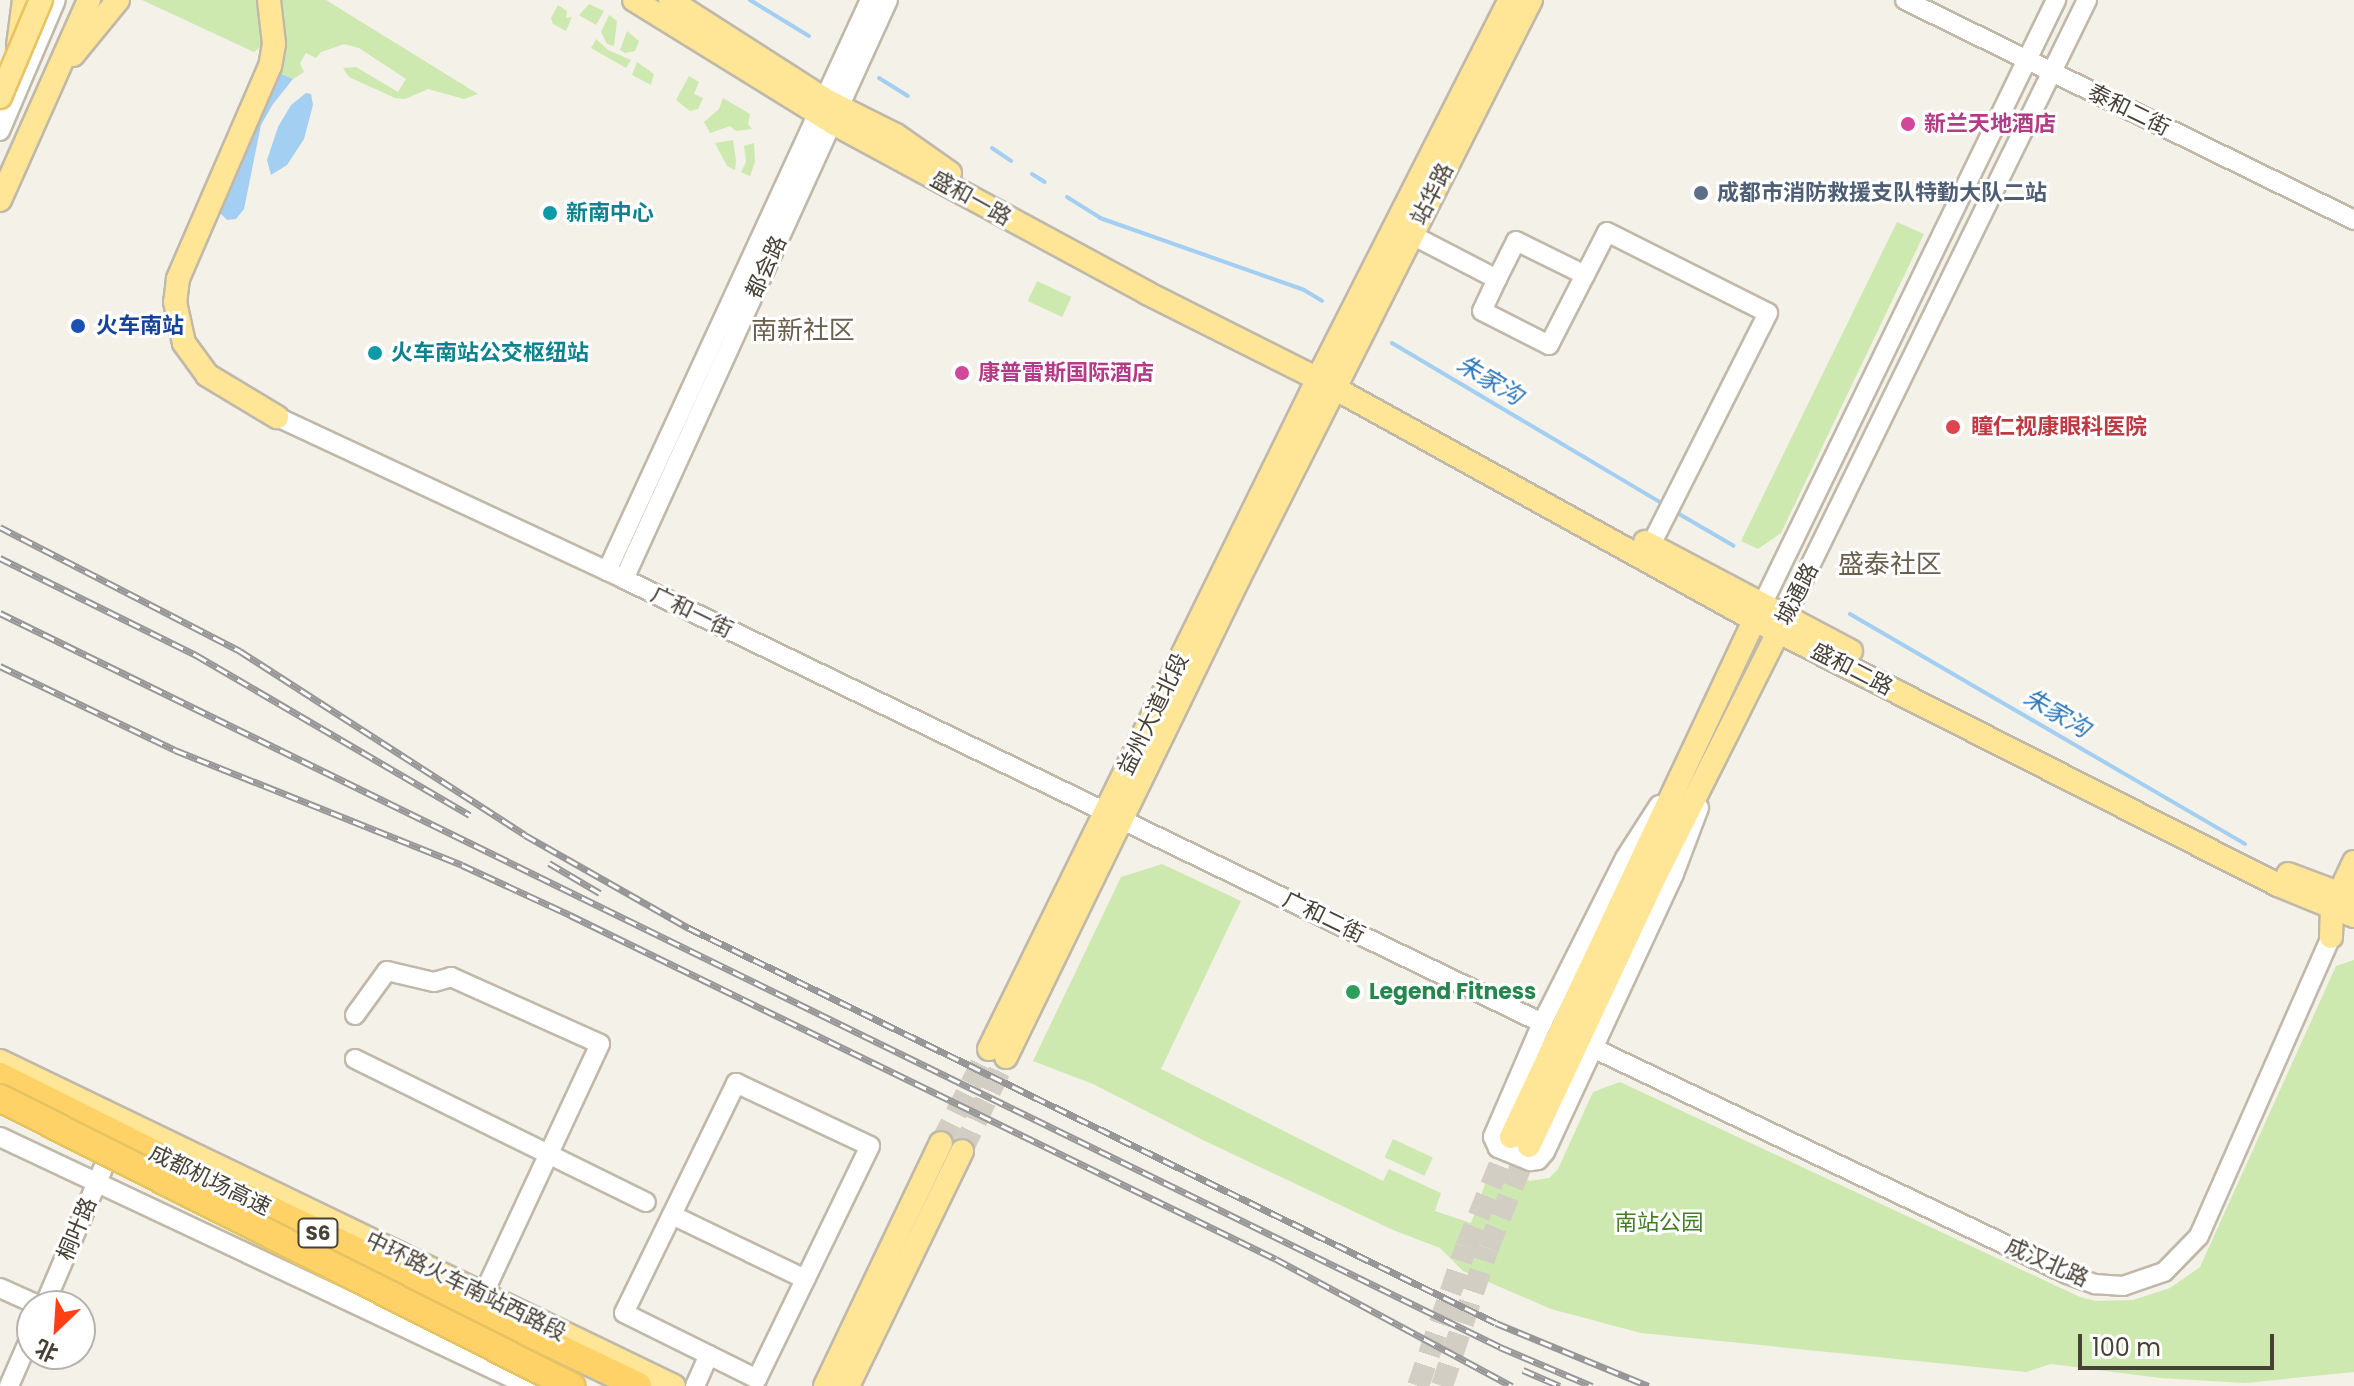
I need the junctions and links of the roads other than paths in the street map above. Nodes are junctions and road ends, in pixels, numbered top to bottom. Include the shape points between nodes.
1 (24, 0) edge
2 (41, 0) edge
3 (56, 0) edge
4 (78, 0) edge
5 (89, 0) edge
6 (118, 0) edge
7 (269, 0) edge
8 (634, 0) edge
9 (670, 0) edge
10 (870, 0) edge
11 (888, 0) edge
12 (1510, 0) edge
13 (1531, 0) edge
14 (1905, 0) edge
15 (2056, 0) edge
16 (2087, 0) edge
17 (16, 56) junction
18 (2027, 60) junction
19 (2052, 72) junction
20 (55, 78) junction
21 (12, 97) edge
22 (828, 111) junction
23 (0, 131) edge
24 (0, 178) edge
25 (0, 200) edge
26 (2354, 220) edge
27 (1412, 235) junction
28 (1585, 275) junction
29 (1497, 279) junction
30 (1329, 378) junction
31 (277, 417) joint
32 (1651, 545) junction
33 (616, 575) junction
34 (1758, 613) junction
35 (1781, 624) junction
36 (1706, 750) junction
37 (1114, 815) junction
38 (2354, 862) edge
39 (2342, 901) edge
40 (2354, 916) edge
41 (2331, 937) junction
42 (355, 1015) dead end
43 (1542, 1023) junction
44 (1593, 1048) junction
45 (998, 1053) tunnel mouth
46 (355, 1059) dead end
47 (0, 1061) edge
48 (0, 1076) edge
49 (0, 1098) edge
50 (0, 1118) edge
51 (0, 1137) edge
52 (1520, 1142) tunnel mouth
53 (110, 1152) junction
54 (548, 1155) junction
55 (97, 1183) junction
56 (646, 1202) dead end
57 (672, 1215) junction
58 (805, 1279) junction
59 (49, 1290) edge
60 (381, 1292) junction
61 (483, 1295) junction
62 (709, 1355) junction
63 (529, 1386) edge
64 (573, 1386) edge
65 (638, 1386) edge
66 (674, 1386) edge
67 (695, 1386) edge
68 (825, 1386) edge
69 (848, 1386) edge

1 - 17 main road
2 - 17 main road, bridge
3 - 21 street
4 - 21 street
5 - 20 main road
6 - 20 main road
7 - 31 main road via 274,44 270,66 178,279 176,312 184,343 207,375
8 - 22 main road, 盛和一路
9 - 22 main road, 盛和一路
10 - 22 street, 都会路
11 - 22 street, 都会路
12 - 30 main road, 站华路
13 - 27 main road, 站华路
14 - 18 street, 泰和二街
15 - 18 street, 城通路
16 - 19 street, 城通路
17 - 21 main road, bridge
18 - 19 street, 泰和二街
18 - 34 street, 城通路
19 - 26 street, 泰和二街
19 - 35 street, 城通路
20 - 25 main road
21 - 23 street
21 - 24 street
22 - 30 main road, 盛和一路 via 896,135 1001,205
22 - 33 street, 都会路
27 - 29 street
27 - 30 main road, 站华路
28 - 29 street via 1516,241
28 - 29 street via 1549,345 1482,311
28 - 32 street via 1607,232 1768,313
30 - 32 main road
30 - 34 main road
30 - 37 main road, 益州大道北段
31 - 33 street, 广和一街
32 - 34 main road
33 - 37 street, 广和一街
34 - 35 main road
34 - 36 main road, 城通路
35 - 36 main road, 城通路
35 - 39 main road
36 - 43 street via 1625,858
36 - 44 street via 1674,874
36 - 52 main road, 城通路
37 - 43 street, 广和二街
37 - 45 main road, 益州大道北段
38 - 39 main road, 成汉北路
39 - 40 main road
39 - 41 main road, 成汉北路
40 - 41 main road, 成汉北路
41 - 44 street, 成汉北路 via 2199,1236 2164,1272 2123,1286 2067,1274
42 - 54 street via 387,971 434,982 451,977 600,1044
43 - 44 street via 1493,1137 1498,1148 1538,1160
46 - 54 street
47 - 61 main road, 中环路火车南站西路段
48 - 65 highway, 成都机场高速 / S6
49 - 53 main road, 中环路火车南站西路段
49 - 60 highway, 成都机场高速 / S6, bridge
50 - 60 highway, bridge
51 - 55 street
53 - 55 street, 桐叶路
53 - 64 main road, 中环路火车南站西路段 via 537,1360
54 - 56 street
54 - 61 street
55 - 59 street, 桐叶路
55 - 63 street
57 - 58 street
57 - 58 street via 736,1083 870,1146
57 - 62 street via 624,1313
58 - 62 street via 757,1379
60 - 64 highway, 成都机场高速 / S6, bridge
61 - 66 main road, 中环路火车南站西路段
62 - 67 street
68 - 69 main road via 952,1147

